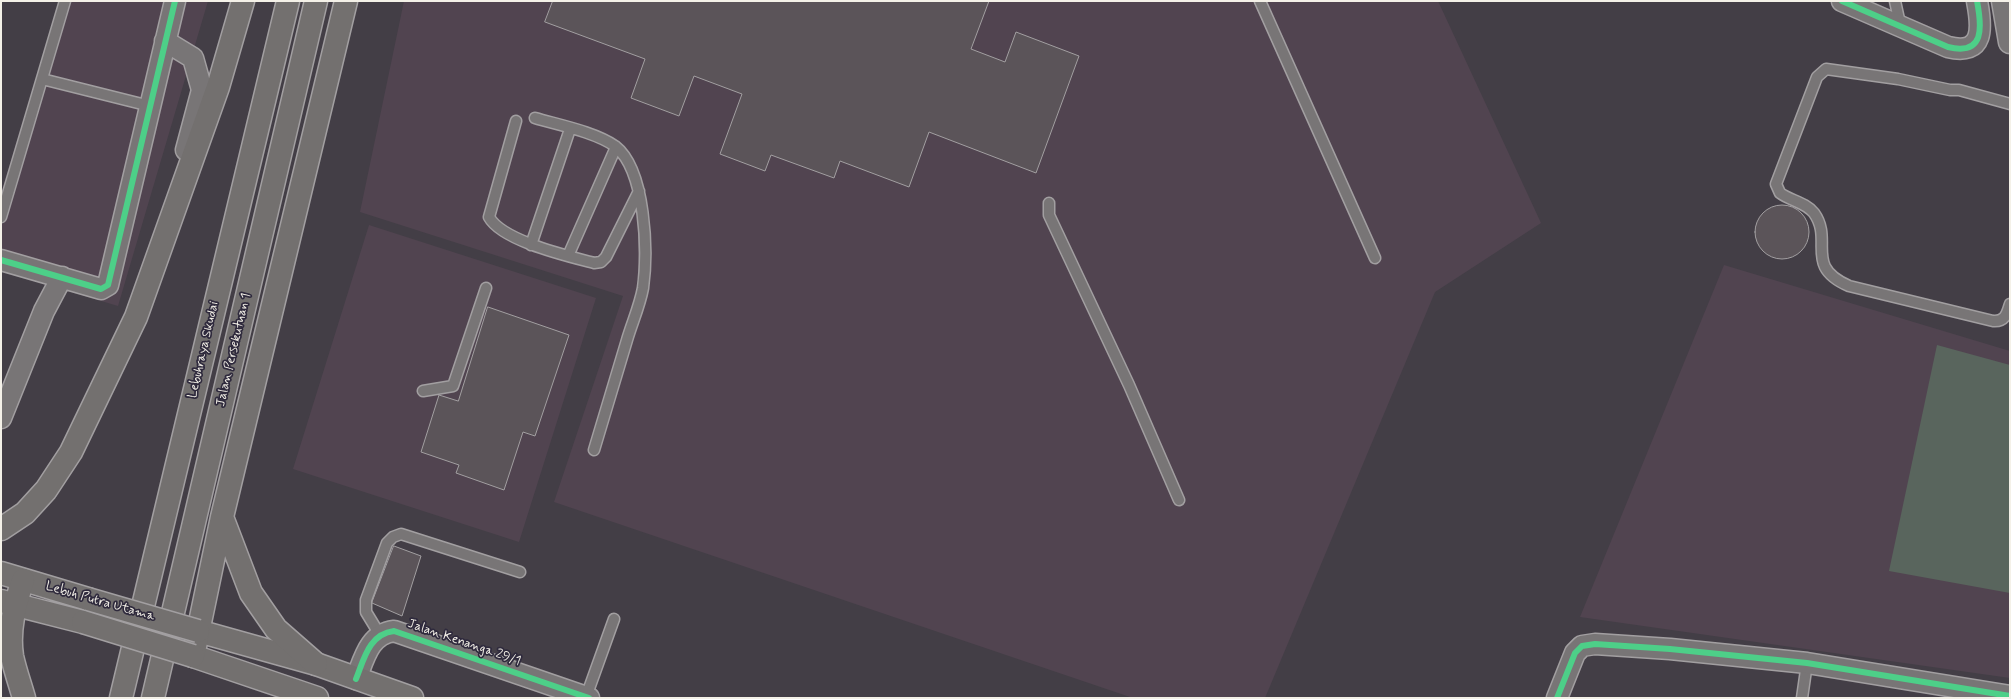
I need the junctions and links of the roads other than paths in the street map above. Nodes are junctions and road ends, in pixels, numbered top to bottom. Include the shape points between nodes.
1 (65, 1) edge
2 (175, 1) edge
3 (243, 1) edge
4 (288, 1) edge
5 (316, 1) edge
6 (346, 1) edge
7 (1260, 1) edge
8 (1842, 1) edge
9 (1895, 1) edge
10 (1978, 1) edge
11 (2003, 1) edge
12 (1900, 24) junction
13 (165, 40) junction
14 (2010, 42) edge
15 (42, 79) junction
16 (2010, 104) edge
17 (150, 106) junction
18 (535, 118) dead end
19 (516, 121) dead end
20 (570, 129) junction
21 (616, 147) junction
22 (639, 191) junction
23 (1049, 203) dead end
24 (1, 217) edge
25 (531, 245) junction
26 (160, 247) junction
27 (568, 256) junction
28 (1375, 258) dead end
29 (1, 260) edge
30 (62, 277) junction
31 (486, 288) dead end
32 (2010, 304) edge
33 (423, 391) dead end
34 (1, 418) edge
35 (594, 450) dead end
36 (1179, 500) dead end
37 (222, 517) junction
38 (1, 529) edge
39 (520, 572) dead end
40 (1, 574) edge
41 (23, 580) junction
42 (8, 603) edge
43 (614, 619) dead end
44 (198, 632) junction
45 (380, 635) junction
46 (1, 653) edge
47 (193, 656) junction
48 (316, 664) junction
49 (1807, 664) junction
50 (356, 679) junction
51 (2010, 696) edge
52 (24, 698) edge
53 (120, 698) edge
54 (153, 698) edge
55 (317, 698) edge
56 (412, 698) edge
57 (588, 698) edge
58 (1557, 698) edge
59 (1802, 698) edge

1 - 15 lane
2 - 13 street
3 - 26 main road via 218,87
4 - 53 main road, Lebuhraya Skudai
5 - 54 main road, Jalan Persekutuan 1
6 - 37 main road
7 - 28 lane
8 - 12 street
9 - 12 lane
10 - 12 street via 1981,31 1976,44 1969,48 1959,50 1948,47
11 - 14 street
13 - 17 street
13 - 26 street via 193,58 202,90
15 - 17 lane
15 - 24 lane
16 - 32 lane via 1959,90 1826,70 1816,77 1776,184 1780,193 1814,213 1821,233 1824,264 1830,274 1839,281 1849,286 1998,322 2006,316
17 - 30 street via 108,285 100,288
18 - 20 lane
19 - 25 lane via 489,216 495,225
20 - 21 lane via 595,136
20 - 25 lane
21 - 22 lane via 632,169
21 - 27 lane
22 - 27 lane via 606,257 594,263
22 - 35 lane via 644,224 643,288
23 - 36 lane via 1049,215
25 - 27 lane
26 - 38 main road via 136,317 71,452 46,490 26,513
29 - 30 street
30 - 34 street via 44,311
31 - 33 lane via 453,386
37 - 44 main road
37 - 48 main road via 251,593 276,629
39 - 45 lane via 401,534 394,537 387,543 366,600 366,612
40 - 41 main road, Lebuh Putra Utama
41 - 42 main road
41 - 44 main road, Lebuh Putra Utama, bridge
42 - 47 main road, Lebuh Putra Utama, bridge via 83,622
42 - 52 main road via 12,656
43 - 57 lane
44 - 47 main road
44 - 48 main road, Lebuh Putra Utama
45 - 50 street via 370,646
45 - 57 street, Jalan Kenanga 29/1 via 401,632
46 - 52 main road
47 - 55 main road, Lebuh Putra Utama
48 - 50 main road, Lebuh Putra Utama
49 - 51 street
49 - 58 street via 1670,649 1595,644 1582,646 1575,653
49 - 59 lane
50 - 56 main road, Lebuh Putra Utama

